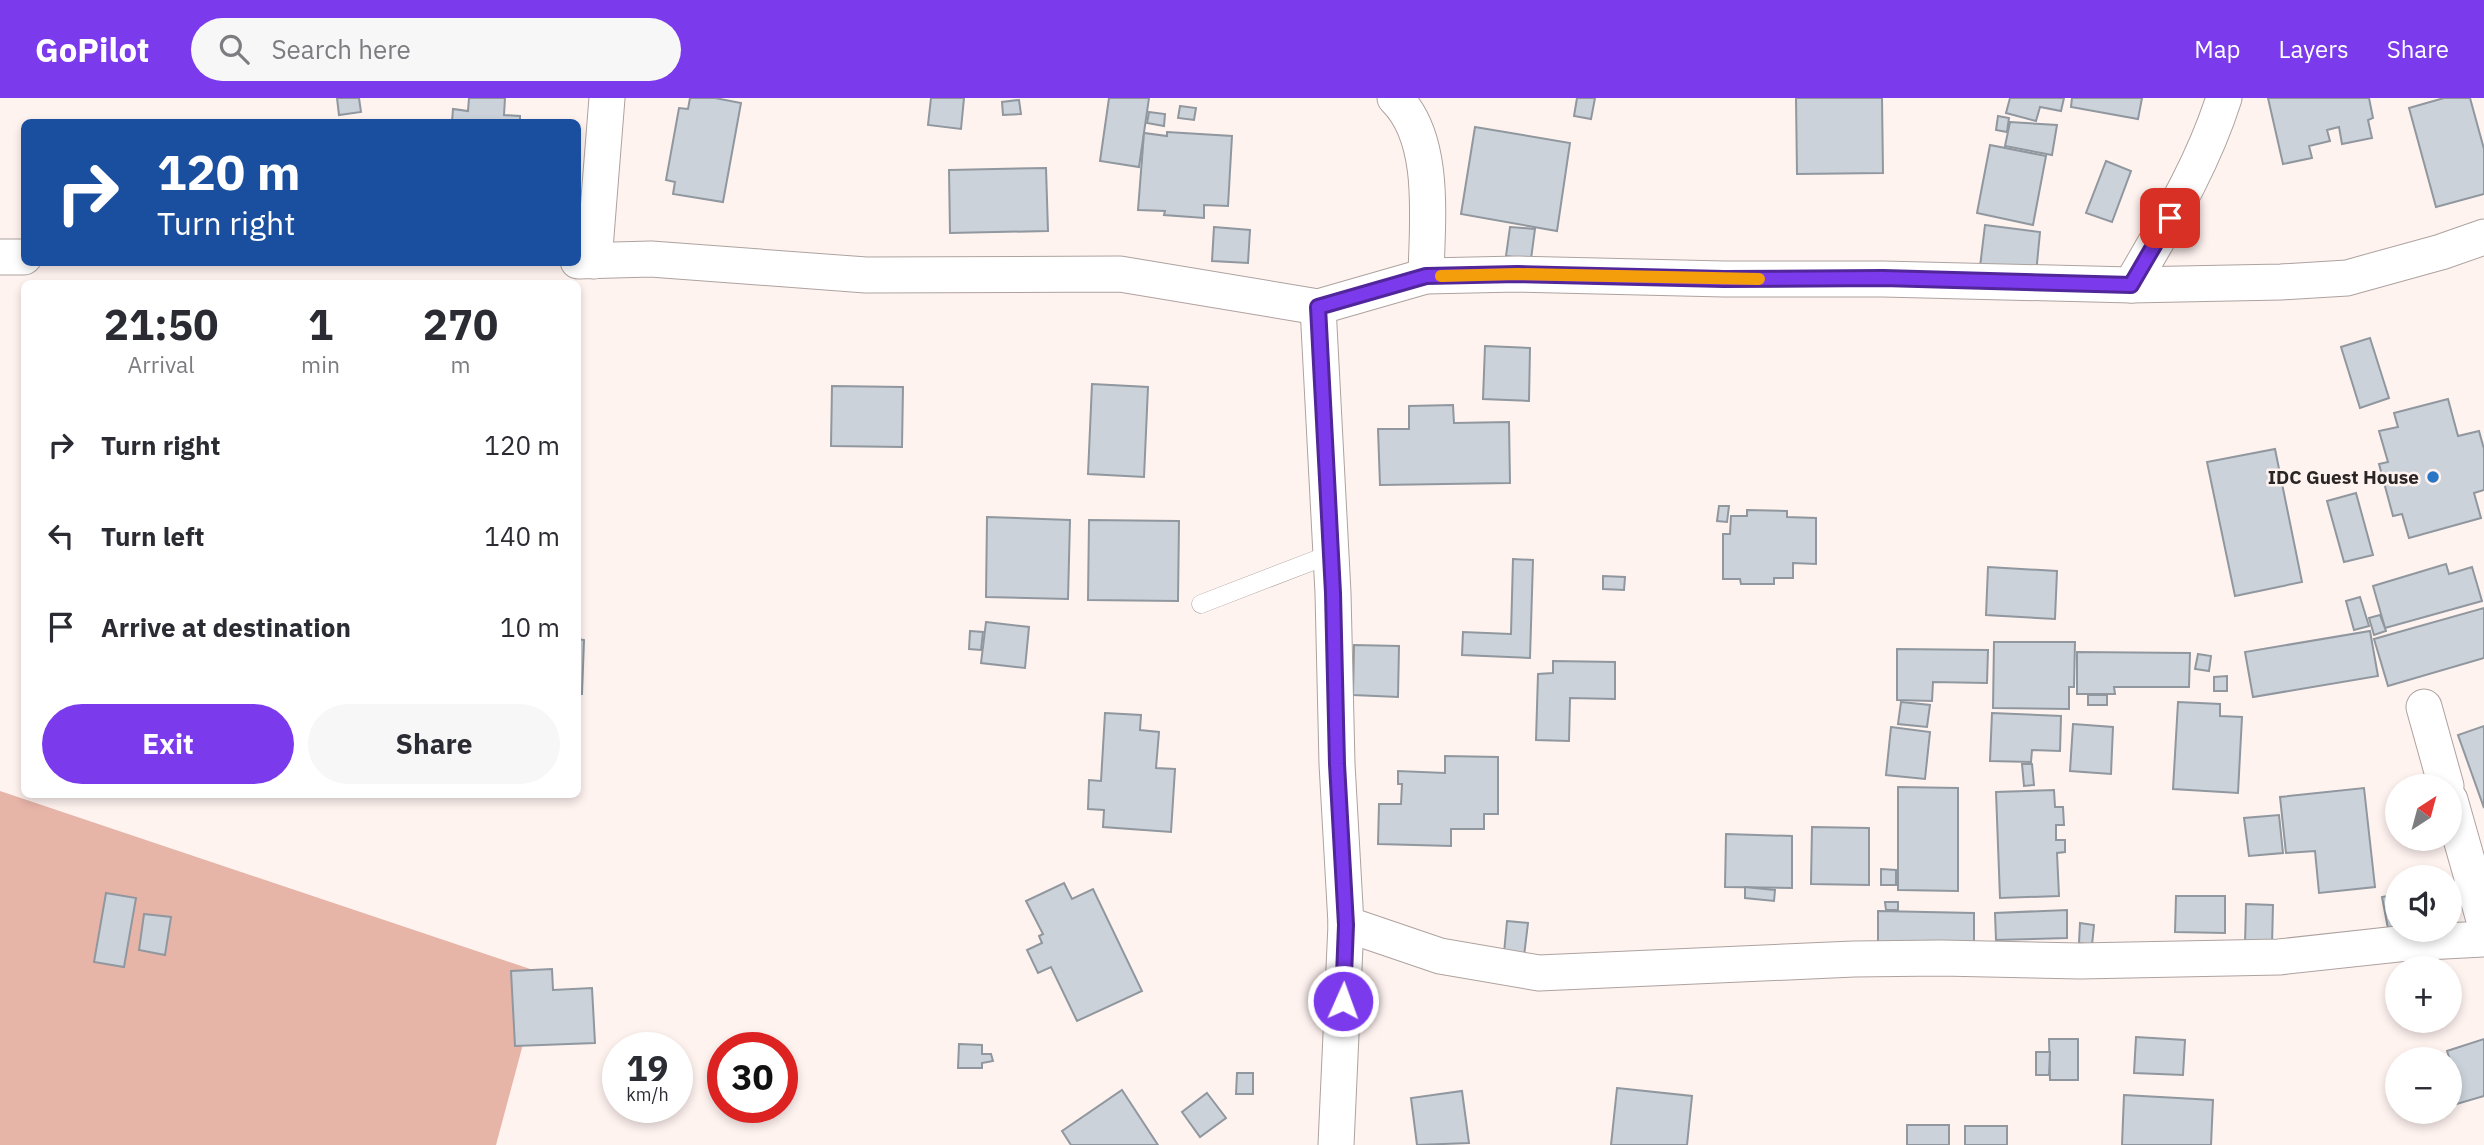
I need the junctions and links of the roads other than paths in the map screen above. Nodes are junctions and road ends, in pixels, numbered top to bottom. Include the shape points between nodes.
1 (607, 98) edge
2 (1395, 98) edge
3 (2224, 98) edge
4 (2484, 237) edge
5 (0, 257) edge
6 (21, 257) edge
7 (586, 261) edge
8 (1426, 276) junction
9 (2131, 285) junction
10 (1318, 307) junction
11 (1331, 554) junction
12 (1201, 604) dead end
13 (2424, 707) dead end
14 (2443, 774) edge
15 (2462, 842) edge
16 (2484, 920) edge
17 (1346, 925) junction
18 (2484, 939) edge
19 (1336, 1145) edge

1 - 7 street
2 - 8 street via 1412,120 1423,153
3 - 9 street via 2211,139
4 - 9 street via 2347,278
5 - 6 street
7 - 10 street via 651,259 866,275 1120,274
8 - 9 street via 1883,278
8 - 10 street
10 - 11 street
11 - 12 lane
11 - 17 street
13 - 14 street
15 - 16 street
17 - 18 street via 1440,956 1539,973 1854,959 2279,957
17 - 19 street

